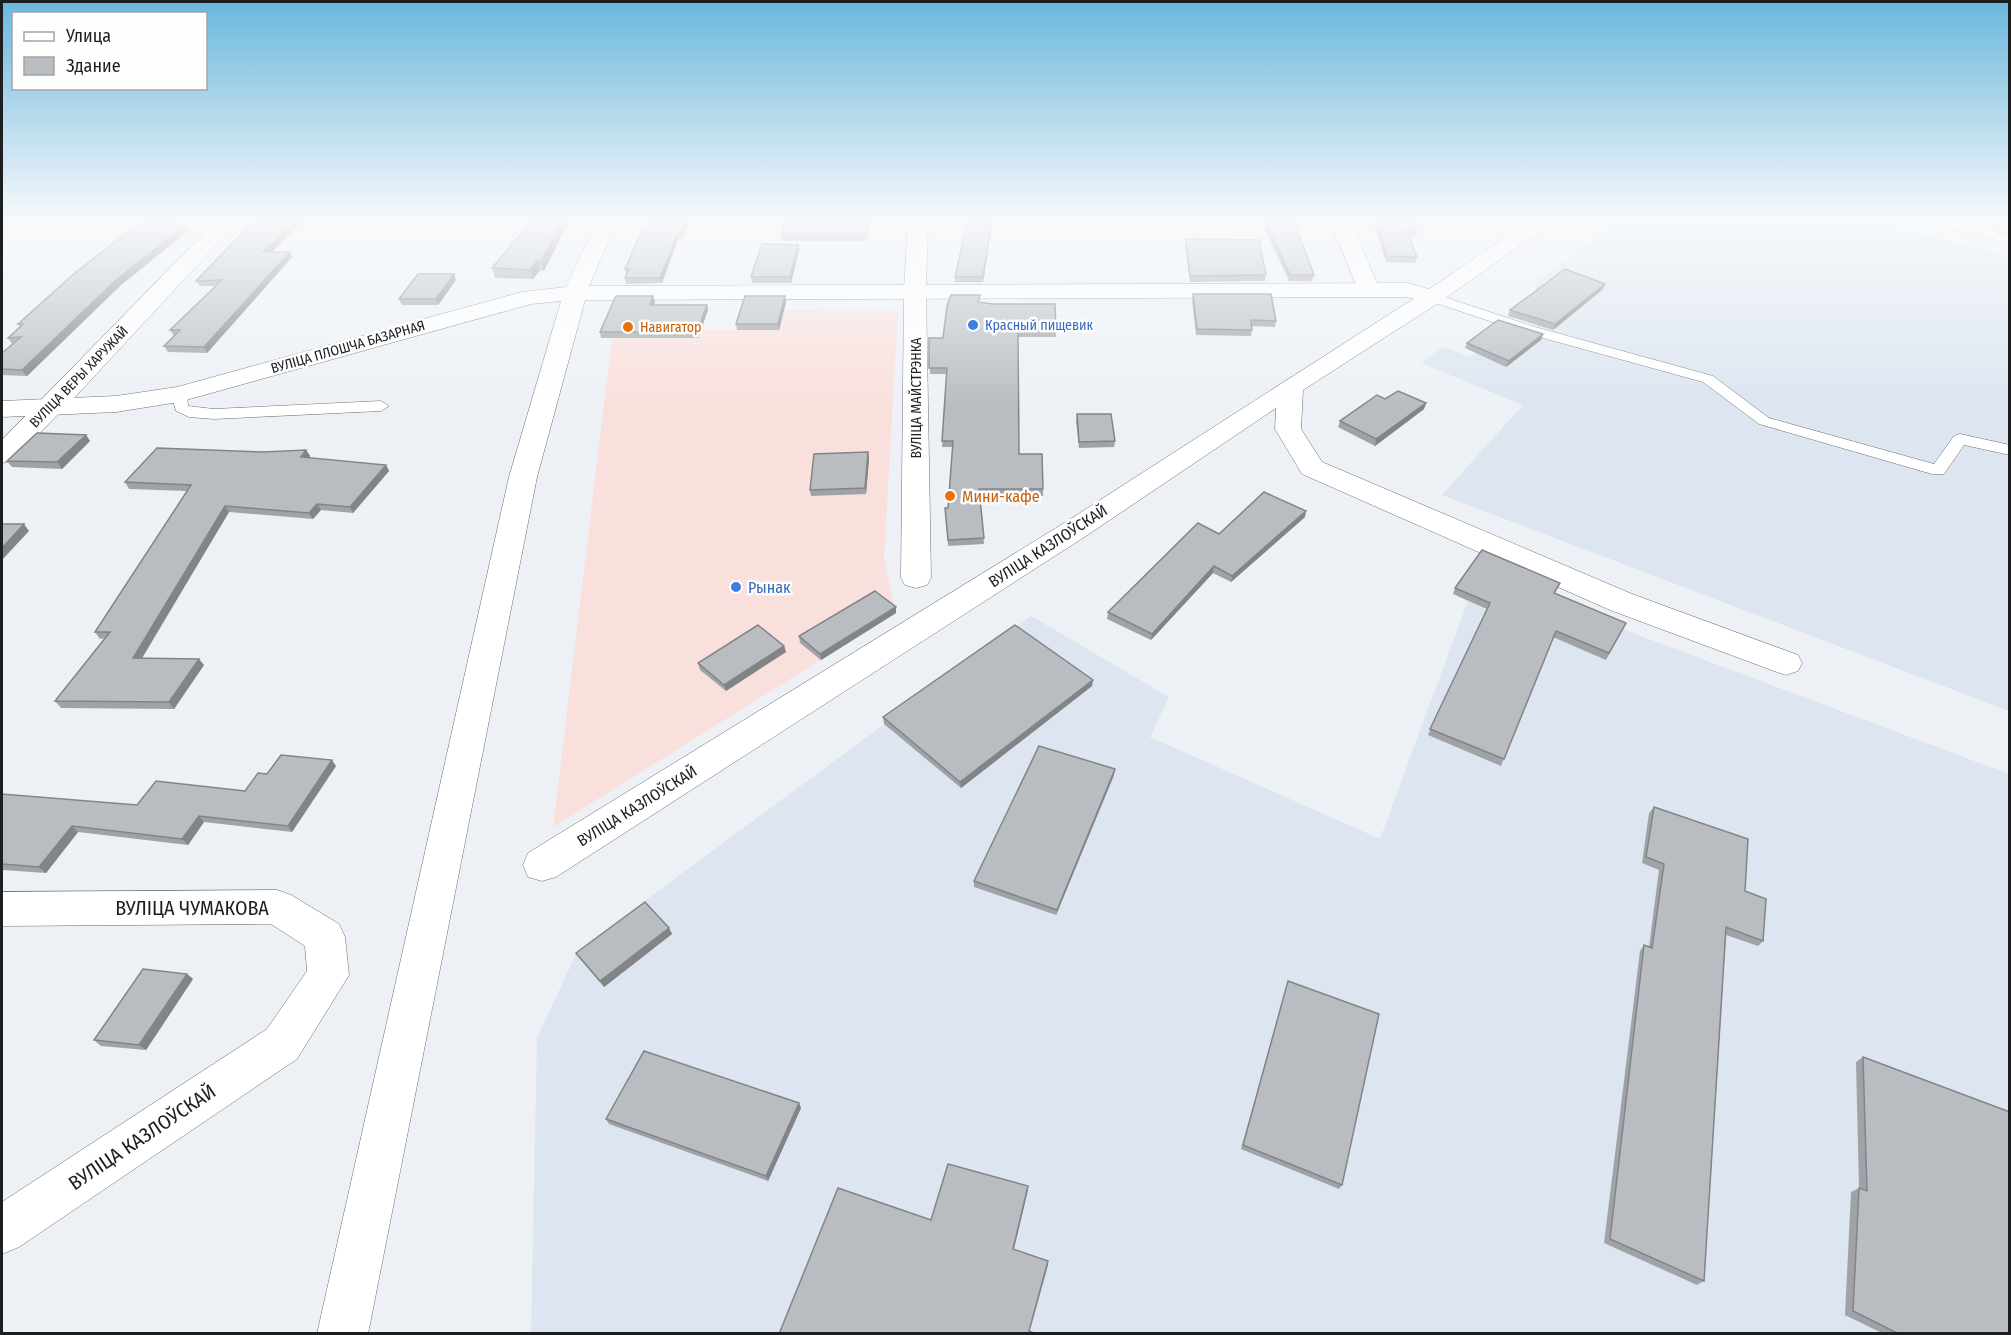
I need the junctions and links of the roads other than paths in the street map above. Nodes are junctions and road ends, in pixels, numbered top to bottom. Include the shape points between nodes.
1 (170, 281) edge
2 (580, 281) edge
3 (915, 281) edge
4 (1365, 281) edge
5 (1455, 281) edge
6 (915, 290) junction
7 (1369, 290) junction
8 (575, 293) junction
9 (1432, 297) junction
10 (1290, 387) junction
11 (179, 394) junction
12 (381, 406) dead end
13 (2, 409) edge
14 (48, 409) junction
15 (2010, 450) edge
16 (2, 455) edge
17 (916, 578) dead end
18 (1786, 663) dead end
19 (542, 865) dead end
20 (2, 909) edge
21 (282, 1044) joint
22 (2, 1230) edge
23 (342, 1334) edge

1 - 14 street, ВУЛІЦА ВЕРЫ ХАРУЖАЙ
2 - 8 street
3 - 6 street, ВУЛІЦА МАЙСТРЭНКА
4 - 7 street
5 - 9 street, ВУЛІЦА КАЗЛОЎСКАЙ
6 - 7 street, ВУЛІЦА ПЛОШЧА БАЗАРНАЯ
6 - 8 street, ВУЛІЦА ПЛОШЧА БАЗАРНАЯ
6 - 17 street, ВУЛІЦА МАЙСТРЭНКА
7 - 9 street, ВУЛІЦА ПЛОШЧА БАЗАРНАЯ via 1408,290
8 - 11 street, ВУЛІЦА ПЛОШЧА БАЗАРНАЯ via 530,297
8 - 23 street via 523,477
9 - 10 street, ВУЛІЦА КАЗЛОЎСКАЙ
9 - 15 lane via 1530,330 1708,379 1764,421 1938,470 1960,439
10 - 18 street via 1288,429 1312,468 1621,602
10 - 19 street, ВУЛІЦА КАЗЛОЎСКАЙ via 1069,533
11 - 12 lane via 181,408 214,414
11 - 14 street, ВУЛІЦА ПЛОШЧА БАЗАРНАЯ
13 - 14 street, ВУЛІЦА ПЛОШЧА БАЗАРНАЯ
14 - 16 street, ВУЛІЦА ВЕРЫ ХАРУЖАЙ
20 - 21 street, ВУЛІЦА ЧУМАКОВА via 277,907 325,937 328,975
21 - 22 street, ВУЛІЦА КАЗЛОЎСКАЙ

